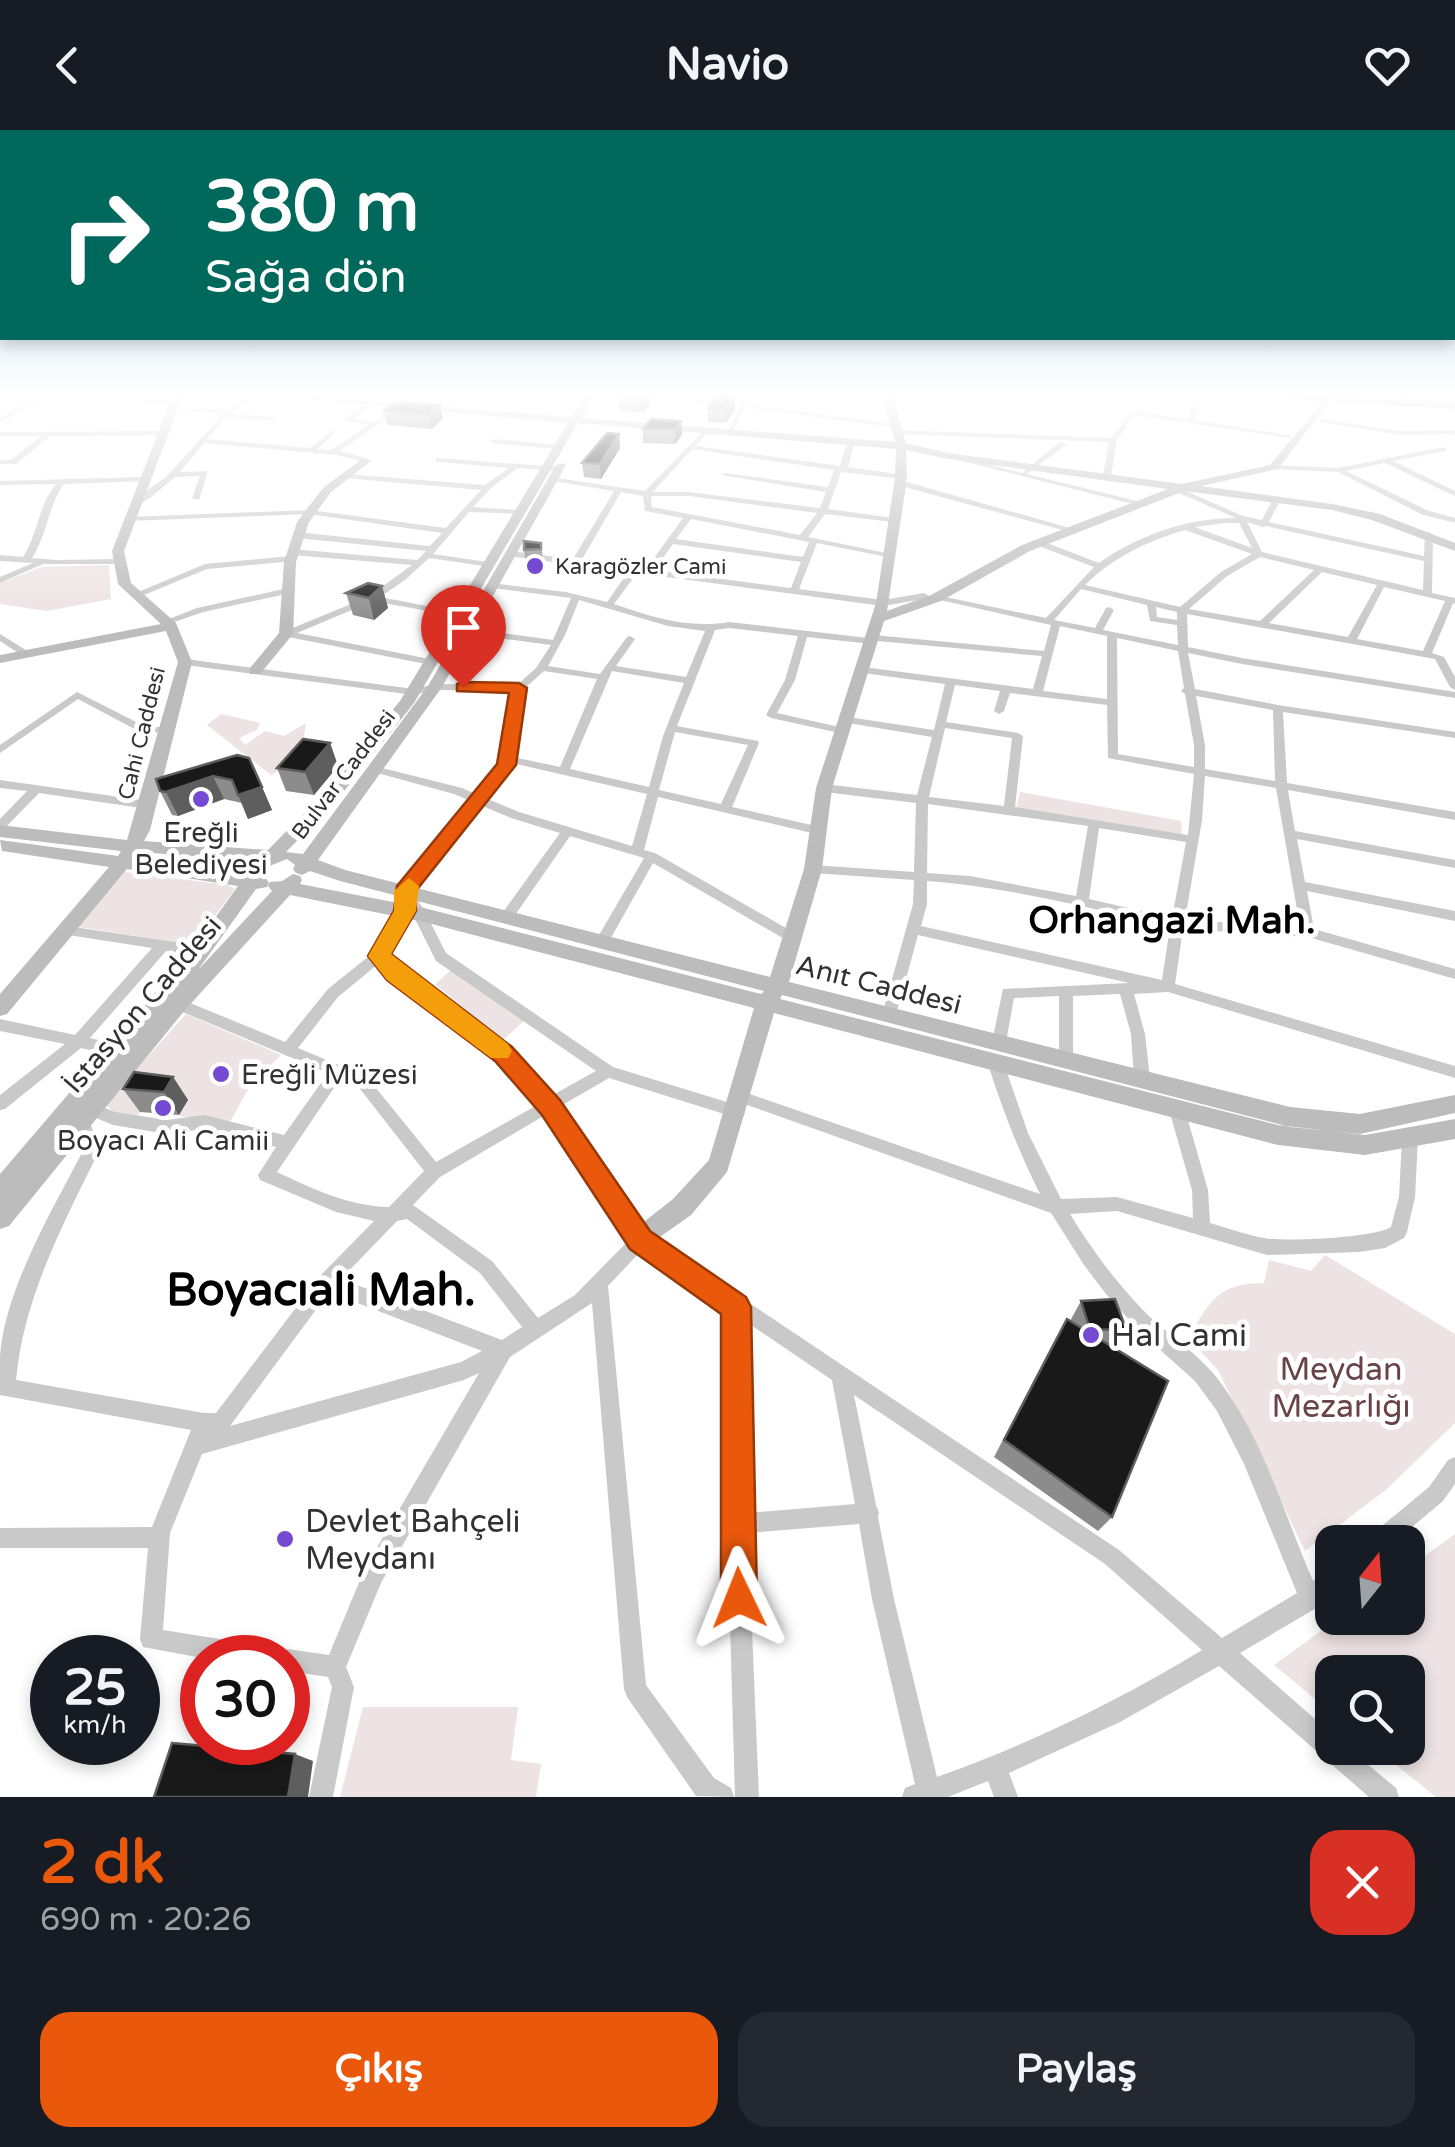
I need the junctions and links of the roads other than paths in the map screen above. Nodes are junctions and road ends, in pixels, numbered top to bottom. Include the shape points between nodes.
1 (552, 472) edge
2 (146, 473) edge
3 (174, 473) edge
4 (349, 473) edge
5 (509, 473) edge
6 (551, 473) edge
7 (555, 473) edge
8 (666, 473) edge
9 (839, 473) edge
10 (857, 473) edge
11 (900, 473) edge
12 (1012, 473) edge
13 (1024, 473) edge
14 (1083, 473) edge
15 (1237, 473) edge
16 (1344, 473) edge
17 (1411, 473) edge
18 (172, 475) junction
19 (725, 475) joint
20 (1020, 475) junction
21 (1101, 475) junction
22 (345, 476) junction
23 (746, 478) junction
24 (144, 479) junction
25 (900, 480) junction
26 (0, 483) edge
27 (60, 484) junction
28 (1183, 487) junction
29 (489, 488) junction
30 (1076, 489) junction
31 (618, 490) junction
32 (830, 490) junction
33 (647, 494) junction
34 (1455, 494) edge
35 (707, 497) junction
36 (196, 498) dead end
37 (1277, 499) junction
38 (732, 500) junction
39 (135, 502) junction
40 (1138, 504) junction
41 (1221, 506) junction
42 (467, 509) junction
43 (823, 511) junction
44 (308, 512) junction
45 (518, 512) junction
46 (689, 516) junction
47 (128, 518) junction
48 (1454, 518) edge
49 (1242, 519) junction
50 (893, 520) junction
51 (1208, 520) junction
52 (1263, 525) junction
53 (1186, 526) junction
54 (1072, 530) junction
55 (446, 531) junction
56 (297, 535) junction
57 (809, 538) junction
58 (1444, 539) edge
59 (670, 541) junction
60 (1039, 542) junction
61 (510, 554) junction
62 (887, 554) junction
63 (1259, 554) junction
64 (291, 556) junction
65 (425, 556) junction
66 (0, 558) edge
67 (26, 560) junction
68 (806, 560) junction
69 (1425, 560) junction
70 (576, 561) junction
71 (44, 562) junction
72 (118, 562) junction
73 (487, 565) junction
74 (1100, 566) junction
75 (636, 568) junction
76 (650, 570) junction
77 (1319, 570) junction
78 (0, 580) edge
79 (1382, 583) junction
80 (493, 585) junction
81 (1079, 586) junction
82 (288, 590) junction
83 (794, 591) junction
84 (1426, 593) junction
85 (136, 595) junction
86 (576, 597) junction
87 (930, 597) junction
88 (375, 599) junction
89 (1452, 601) edge
90 (882, 603) junction
91 (610, 605) junction
92 (1110, 610) dead end
93 (458, 615) junction
94 (1182, 617) junction
95 (1052, 623) junction
96 (169, 624) junction
97 (1262, 625) junction
98 (710, 630) junction
99 (467, 631) junction
100 (1097, 632) junction
101 (286, 634) junction
102 (803, 635) junction
103 (1112, 635) junction
104 (0, 637) edge
105 (630, 638) dead end
106 (872, 640) junction
107 (1350, 641) junction
108 (556, 643) junction
109 (1179, 648) junction
110 (26, 654) junction
111 (1048, 654) junction
112 (1428, 654) junction
113 (0, 658) edge
114 (185, 662) junction
115 (431, 662) junction
116 (541, 668) junction
117 (613, 668) junction
118 (255, 670) junction
119 (863, 670) junction
120 (603, 677) junction
121 (689, 681) junction
122 (951, 682) junction
123 (436, 687) junction
124 (1455, 687) edge
125 (519, 688) junction
126 (1006, 688) junction
127 (1186, 691) junction
128 (414, 692) junction
129 (1038, 692) junction
130 (1455, 695) edge
131 (1112, 703) junction
132 (1278, 708) junction
133 (1000, 711) dead end
134 (846, 725) junction
135 (671, 728) junction
136 (168, 729) junction
137 (937, 729) junction
138 (1455, 735) edge
139 (0, 750) edge
140 (508, 758) junction
141 (374, 769) junction
142 (564, 771) junction
143 (1199, 772) junction
144 (0, 784) edge
145 (1281, 786) junction
146 (37, 788) junction
147 (824, 788) junction
148 (656, 792) junction
149 (922, 800) junction
150 (480, 801) junction
151 (148, 805) junction
152 (725, 808) junction
153 (1009, 810) junction
154 (1455, 816) edge
155 (1094, 824) junction
156 (568, 830) junction
157 (816, 830) junction
158 (1288, 834) junction
159 (1191, 839) junction
160 (2, 841) edge
161 (129, 853) junction
162 (644, 854) junction
163 (1455, 864) edge
164 (813, 869) junction
165 (279, 871) junction
166 (921, 875) junction
167 (1298, 885) junction
168 (1082, 902) junction
169 (411, 906) junction
170 (1455, 916) edge
171 (506, 918) junction
172 (1176, 924) junction
173 (913, 930) junction
174 (66, 931) junction
175 (1308, 932) junction
176 (792, 938) junction
177 (602, 942) junction
178 (163, 945) junction
179 (202, 951) junction
180 (379, 956) junction
181 (1455, 974) edge
182 (1168, 987) junction
183 (1126, 988) junction
184 (1066, 990) junction
185 (771, 995) junction
186 (178, 1004) junction
187 (0, 1008) edge
188 (889, 1014) junction
189 (0, 1024) edge
190 (77, 1042) junction
191 (289, 1048) junction
192 (118, 1050) junction
193 (998, 1053) junction
194 (1066, 1058) junction
195 (338, 1070) junction
196 (608, 1071) junction
197 (1455, 1072) edge
198 (1142, 1079) junction
199 (0, 1104) edge
200 (739, 1104) junction
201 (1455, 1104) edge
202 (551, 1108) junction
203 (1177, 1110) junction
204 (85, 1114) junction
205 (1455, 1129) edge
206 (1410, 1138) junction
207 (287, 1144) junction
208 (434, 1172) junction
209 (0, 1192) edge
210 (1056, 1207) junction
211 (0, 1218) edge
212 (387, 1218) junction
213 (1202, 1228) junction
214 (640, 1240) junction
215 (326, 1282) junction
216 (598, 1286) junction
217 (736, 1307) junction
218 (535, 1328) junction
219 (503, 1350) junction
220 (841, 1376) junction
221 (204, 1422) junction
222 (194, 1446) junction
223 (1455, 1467) edge
224 (868, 1513) junction
225 (737, 1524) junction
226 (1399, 1525) edge
227 (159, 1537) junction
228 (0, 1538) edge
229 (1315, 1595) edge
230 (1310, 1599) junction
231 (180, 1644) edge
232 (1221, 1652) junction
233 (310, 1664) edge
234 (336, 1668) junction
235 (996, 1769) junction
236 (922, 1794) edge
237 (320, 1797) edge
238 (722, 1797) edge
239 (748, 1797) edge
240 (1006, 1797) edge
241 (1387, 1797) edge

1 - 61 main road, Bulvar Caddesi
2 - 24 main road
3 - 18 street
4 - 22 main road
5 - 29 street
6 - 45 main road
7 - 31 street
8 - 33 street
9 - 32 street
10 - 25 street
11 - 25 main road
12 - 20 street
13 - 20 street
14 - 21 main road
15 - 28 main road
16 - 48 street via 1426,513
17 - 34 street
18 - 36 street via 204,473
18 - 39 street
19 - 23 street
19 - 35 street
20 - 30 street
21 - 28 main road
21 - 30 street
22 - 29 street
22 - 44 main road
23 - 32 street
23 - 38 street
24 - 27 street
24 - 39 main road
25 - 50 main road
25 - 54 street
26 - 27 street
27 - 67 street via 46,498
28 - 37 main road
28 - 40 main road
28 - 41 street
29 - 42 street
30 - 40 street
31 - 33 street
31 - 70 street
32 - 43 street
33 - 35 street
33 - 46 street via 648,508
35 - 38 street
37 - 52 street
37 - 58 main road via 1376,517
38 - 43 street
39 - 47 main road
40 - 54 main road
41 - 49 street
41 - 51 street
42 - 45 street
42 - 55 street
43 - 50 street
43 - 57 street
44 - 47 street
44 - 55 street
44 - 56 main road
45 - 73 main road
46 - 57 street
46 - 59 street
47 - 72 main road
48 - 58 street
49 - 51 street
49 - 52 street
49 - 63 street
50 - 62 main road
51 - 53 street
52 - 69 street
53 - 63 street
53 - 74 street
54 - 60 main road
55 - 65 street
56 - 64 main road
56 - 65 street
57 - 62 street
57 - 68 street
58 - 69 street
59 - 68 street
59 - 76 street
60 - 74 street
60 - 87 main road
61 - 70 street
61 - 80 main road, Bulvar Caddesi
62 - 90 main road
63 - 77 street
63 - 94 street via 1224,574
64 - 65 street
64 - 82 main road
64 - 85 street via 205,567
65 - 73 street
65 - 88 street
66 - 67 street
67 - 71 street
68 - 83 street
69 - 84 street
70 - 75 street
71 - 72 street
71 - 78 street
72 - 85 main road, Cahi Caddesi
73 - 93 main road
74 - 81 street
75 - 76 street
75 - 91 street
76 - 83 street
77 - 79 street
77 - 97 street
79 - 84 street
79 - 107 street
80 - 86 street
80 - 99 main road, Bulvar Caddesi
81 - 94 street
81 - 95 street
82 - 96 street
82 - 101 main road
83 - 90 street
84 - 89 street
85 - 96 main road, Cahi Caddesi
86 - 91 street
86 - 108 street
87 - 90 main road
87 - 90 main road via 898,595
87 - 95 street
88 - 93 street
88 - 101 street
89 - 112 street
90 - 106 main road
91 - 98 street
92 - 100 street
93 - 115 main road
94 - 97 street
94 - 109 street
95 - 100 street
95 - 111 street
96 - 110 main road
96 - 114 main road, Cahi Caddesi
97 - 107 street
98 - 102 street via 730,625
98 - 121 street
99 - 108 street
99 - 123 main road, Bulvar Caddesi
100 - 103 street
101 - 115 street
101 - 118 main road
102 - 106 street
102 - 134 street via 771,715
103 - 109 street
103 - 131 street
104 - 110 street
105 - 117 street
106 - 111 street
106 - 119 main road
107 - 112 street
108 - 116 street
109 - 127 street
109 - 130 street
110 - 113 main road
111 - 129 street
112 - 124 street via 1439,657
114 - 118 street
114 - 136 main road, Cahi Caddesi
115 - 128 main road
116 - 120 street
116 - 125 street
117 - 120 street
117 - 121 street
118 - 128 street
119 - 122 street
119 - 134 main road
120 - 142 street
121 - 135 street
122 - 126 street
122 - 137 street
123 - 125 street
123 - 128 street
123 - 141 main road, Bulvar Caddesi
125 - 140 street
126 - 129 street
126 - 133 street
127 - 132 street
127 - 143 street
128 - 165 main road
129 - 131 street
131 - 143 street via 1112,756
132 - 138 street
132 - 145 street
134 - 137 street
134 - 147 main road
135 - 148 street
135 - 152 street via 754,743
136 - 139 street via 146,731 79,690
136 - 151 main road, Cahi Caddesi
137 - 149 street
137 - 153 street via 1018,736
140 - 142 street
140 - 150 street
141 - 150 street
141 - 165 main road, Bulvar Caddesi
142 - 148 street
143 - 145 street
143 - 159 street
144 - 146 street
145 - 154 street
145 - 158 street
146 - 151 street
146 - 160 street
147 - 149 street
147 - 157 main road
148 - 152 street
148 - 162 street
149 - 153 street
149 - 166 street
150 - 156 street
150 - 169 street
151 - 161 main road, Cahi Caddesi
152 - 157 street
153 - 155 street
155 - 159 street
155 - 168 street
156 - 162 street
156 - 171 street
157 - 164 main road
158 - 163 street
158 - 167 street
159 - 172 street
160 - 161 main road
161 - 165 main road
161 - 165 main road, Anıt Caddesi
161 - 174 main road, Cahi Caddesi
162 - 176 street
162 - 177 street
164 - 166 street
164 - 176 main road
165 - 169 main road
165 - 169 main road, Anıt Caddesi via 330,872
165 - 179 main road
165 - 186 main road, İstasyon Caddesi
166 - 168 street
166 - 173 street
167 - 170 street
167 - 175 street
168 - 172 street
169 - 171 main road, Anıt Caddesi
169 - 180 street
169 - 185 main road
169 - 196 street via 442,957
171 - 177 main road, Anıt Caddesi
172 - 175 street
172 - 182 street
173 - 182 street
173 - 188 street
174 - 178 street
174 - 187 main road, Cahi Caddesi
175 - 181 street
176 - 185 main road
177 - 185 main road, Anıt Caddesi
178 - 179 street
178 - 190 street
179 - 192 main road
180 - 191 street via 333,993
180 - 202 street via 504,1054
182 - 183 street
182 - 197 street
183 - 184 street
183 - 198 street
184 - 193 street via 1008,993
184 - 194 street
185 - 188 main road, Anıt Caddesi
185 - 193 main road
185 - 200 main road
186 - 191 street
186 - 204 main road, İstasyon Caddesi
188 - 193 main road, Anıt Caddesi
189 - 190 street
190 - 192 street
190 - 199 street
191 - 195 street
192 - 209 main road
193 - 194 main road, Anıt Caddesi
193 - 203 main road
193 - 210 street via 1010,1114
194 - 198 main road, Anıt Caddesi
195 - 207 street
195 - 208 street via 362,1080
196 - 200 street
196 - 202 street
198 - 201 main road, Anıt Caddesi via 1338,1124
200 - 210 street
200 - 214 main road via 719,1165
202 - 208 street
202 - 214 street
203 - 206 main road via 1301,1140 1366,1145
203 - 213 street via 1200,1190
204 - 207 street via 167,1128 204,1122
204 - 211 main road, İstasyon Caddesi
204 - 221 street via 93,1147 37,1256 8,1347 6,1388
205 - 206 main road
206 - 213 street via 1407,1197 1398,1232 1385,1240 1267,1247
207 - 212 street via 266,1175
208 - 212 street
210 - 213 street via 1117,1204
210 - 230 street via 1096,1269 1210,1384
212 - 215 street
212 - 218 street via 409,1211 486,1267
214 - 216 street
214 - 217 street
215 - 219 street
215 - 221 street via 222,1422
216 - 218 street
216 - 238 street via 635,1689 705,1787
217 - 220 street
217 - 225 street
218 - 219 street
219 - 222 street via 464,1370
219 - 234 street via 373,1576
220 - 224 street
220 - 232 street via 1112,1556
221 - 222 street
222 - 227 street
223 - 226 street via 1436,1494
224 - 225 street
224 - 236 street
225 - 239 street
227 - 228 street
227 - 231 street via 151,1639
229 - 230 street
230 - 232 street
232 - 235 street via 1176,1682
232 - 241 street
233 - 234 street
234 - 237 street via 343,1687
235 - 236 street
235 - 240 street

